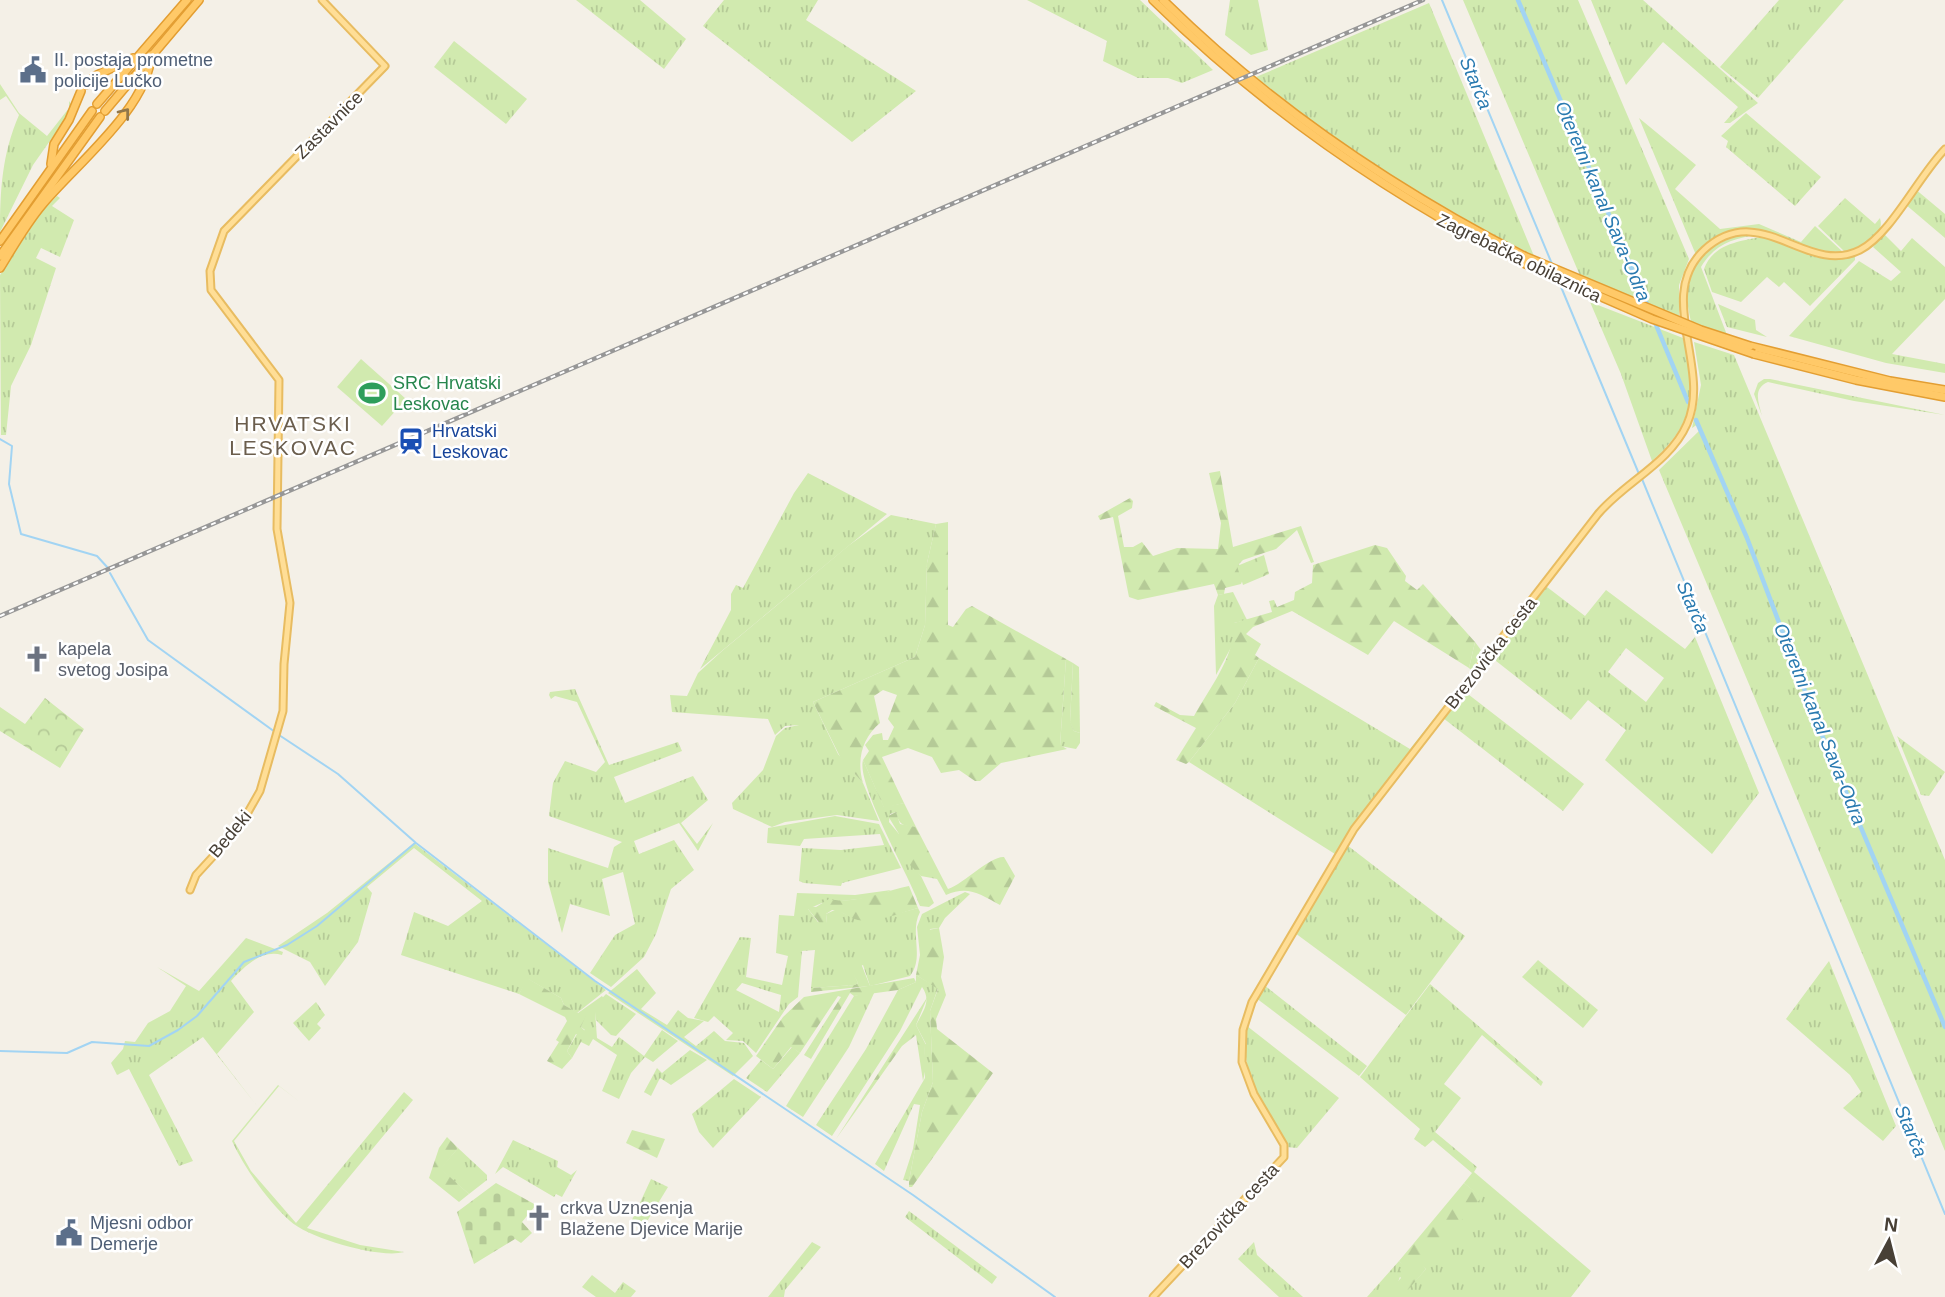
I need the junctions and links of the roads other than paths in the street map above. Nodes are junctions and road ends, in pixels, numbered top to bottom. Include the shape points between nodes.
1 (187, 0) edge
2 (199, 0) edge
3 (322, 0) edge
4 (1153, 0) edge
5 (1163, 0) edge
6 (151, 55) junction
7 (137, 56) junction
8 (1945, 149) edge
9 (51, 165) junction
10 (0, 242) edge
11 (0, 256) edge
12 (1522, 259) junction
13 (0, 268) edge
14 (1945, 390) edge
15 (1945, 397) edge
16 (278, 733) joint
17 (190, 890) dead end
18 (1153, 1297) edge

1 - 7 highway
2 - 6 highway
3 - 16 main road, Zastavnice via 385,66 224,230 209,279 211,289 277,374 280,388 277,528 290,603
4 - 12 highway, Zagrebačka obilaznica via 1254,91 1366,174 1445,223
5 - 12 highway, Zagrebačka obilaznica via 1215,50 1302,120 1410,194
6 - 11 highway via 102,114
13 -> 6 highway via 43,204 134,102
7 - 9 highway
7 - 9 highway via 95,76 83,88 54,144
8 - 18 main road, Brezovička cesta via 1879,235 1854,253 1823,255 1751,232 1724,237 1692,267 1684,292 1694,376 1692,411 1677,441 1598,514 1360,821 1256,992 1243,1030 1242,1062 1254,1094 1284,1145 1284,1157
9 - 10 highway
12 - 14 highway, Zagrebačka obilaznica, bridge via 1750,346 1879,379
12 - 15 highway, Zagrebačka obilaznica, bridge via 1641,314 1754,355
16 - 17 main road, Bedeki via 251,810 200,869

